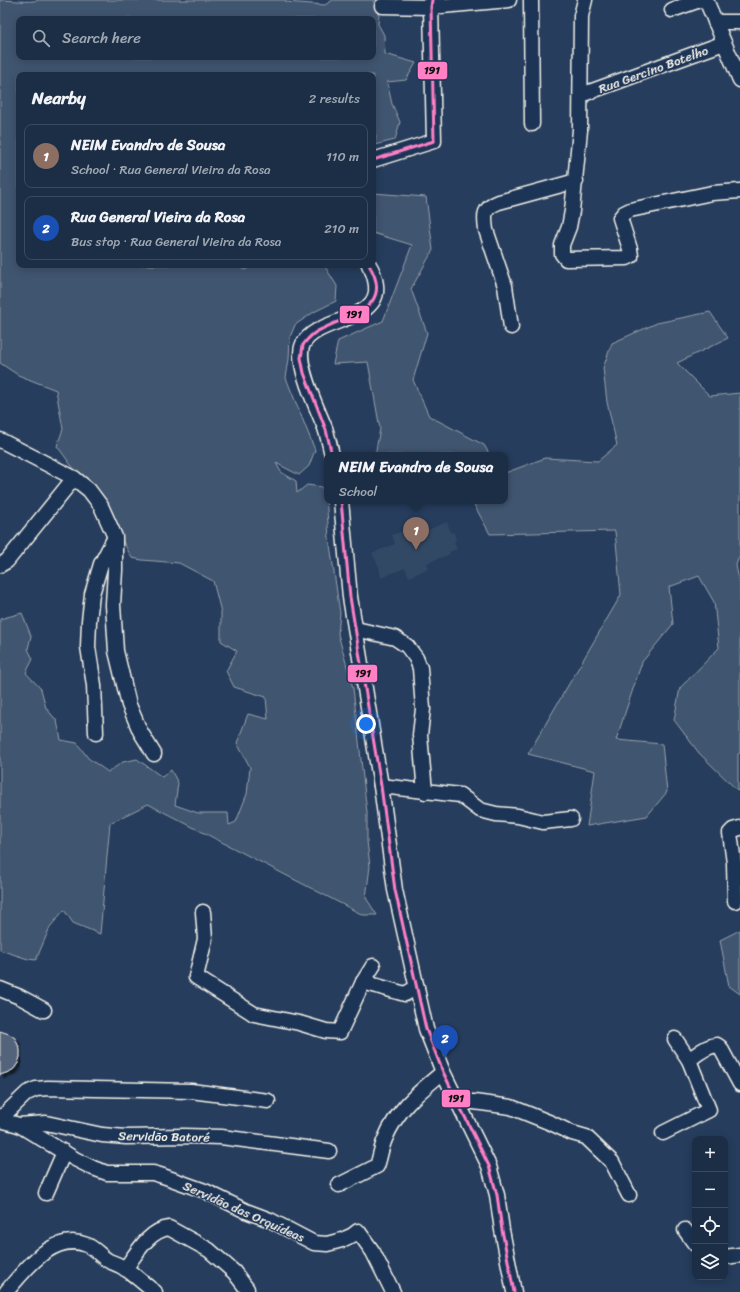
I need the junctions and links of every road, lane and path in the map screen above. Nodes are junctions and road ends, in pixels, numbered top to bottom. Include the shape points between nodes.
1 (509, 0) edge
2 (531, 0) edge
3 (585, 0) edge
4 (700, 0) edge
5 (706, 0) edge
6 (431, 3) edge
7 (382, 6) dead end
8 (672, 10) dead end
9 (715, 22) junction
10 (740, 22) edge
11 (724, 43) junction
12 (740, 80) edge
13 (581, 95) junction
14 (532, 124) dead end
15 (376, 159) edge
16 (576, 181) junction
17 (740, 191) edge
18 (371, 268) edge
19 (511, 327) dead end
20 (0, 440) edge
21 (331, 452) edge
22 (74, 478) junction
23 (341, 504) edge
24 (115, 537) junction
25 (0, 565) edge
26 (356, 629) junction
27 (96, 733) dead end
28 (154, 754) dead end
29 (380, 786) junction
30 (425, 792) junction
31 (571, 819) dead end
32 (740, 828) edge
33 (734, 901) dead end
34 (203, 912) dead end
35 (373, 966) dead end
36 (363, 982) junction
37 (417, 987) junction
38 (0, 989) edge
39 (44, 1010) dead end
40 (675, 1039) dead end
41 (689, 1060) junction
42 (443, 1072) junction
43 (740, 1084) edge
44 (268, 1101) dead end
45 (457, 1102) junction
46 (0, 1120) edge
47 (19, 1125) junction
48 (663, 1132) dead end
49 (329, 1151) dead end
50 (64, 1152) junction
51 (339, 1185) dead end
52 (46, 1193) dead end
53 (629, 1195) dead end
54 (685, 1230) dead end
55 (692, 1240) edge
56 (740, 1255) edge
57 (728, 1257) edge
58 (125, 1269) junction
59 (247, 1289) dead end
60 (6, 1292) edge
61 (155, 1292) edge
62 (393, 1292) edge
63 (514, 1292) edge

1 - 6 street
2 - 14 street
3 - 13 street via 581,16
4 - 8 street
5 - 9 street
6 - 7 street
6 - 15 street via 434,141
9 - 10 street
9 - 11 street
11 - 12 street
11 - 13 street, Rua Gercino Botelho
13 - 16 street
16 - 17 street via 569,227 562,245 562,254 566,259 630,256 620,218 630,210 712,193
16 - 19 street via 499,202 490,205 486,210 486,230 504,280
18 - 21 street via 377,293 372,303 365,310 309,337 303,345 300,358
20 - 22 street
22 - 24 street via 89,490 101,506
22 - 25 street via 7,560
23 - 26 street via 350,597
24 - 27 street via 100,564 92,594 89,621 88,647 94,685
24 - 28 street via 113,611 116,651 129,705 140,731
26 - 29 street
26 - 30 street via 395,638 407,646 416,658 420,668 420,735
29 - 30 street
29 - 37 street via 395,890
30 - 31 street via 460,795 480,810 496,814 543,822
32 - 33 street via 730,833 734,862
34 - 36 street via 205,939 196,977 254,1014 340,1032
35 - 36 street
36 - 37 street via 405,994
37 - 42 street via 426,1029
38 - 39 street
40 - 41 street
41 - 43 street via 717,1045
41 - 48 street via 709,1110
42 - 45 street
42 - 51 street via 397,1116 385,1140 377,1166
44 - 46 street via 191,1090 48,1088 36,1089 27,1094
45 - 53 street via 511,1107 586,1137 612,1162
45 - 63 street via 489,1166 497,1195
46 - 47 street, Servidão Batoré
47 - 49 street, Servidão Batoré via 46,1123 102,1135 126,1137 221,1137
47 - 50 street, Servidão das Orquídeas
50 - 52 street
50 - 62 street, Servidão das Orquídeas via 107,1173 153,1173 205,1191 314,1243 327,1244 342,1240 358,1231 373,1252
54 - 55 street
56 - 57 street
58 - 59 street via 144,1244 163,1229 169,1228 209,1250 234,1272
58 - 60 street via 107,1260 88,1245 62,1242 32,1263
58 - 61 street

